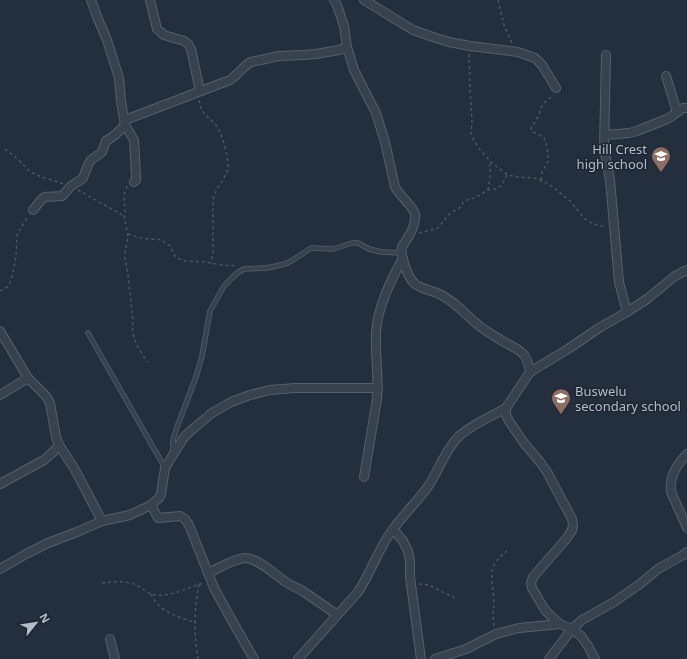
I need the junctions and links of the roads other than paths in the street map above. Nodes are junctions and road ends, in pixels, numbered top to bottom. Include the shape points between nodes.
1 (91, 0) edge
2 (150, 0) edge
3 (334, 0) edge
4 (364, 0) edge
5 (347, 47) junction
6 (606, 55) dead end
7 (666, 76) dead end
8 (556, 88) road end
9 (198, 91) junction
10 (687, 108) edge
11 (677, 112) junction
12 (125, 123) junction
13 (605, 135) junction
14 (134, 182) road end
15 (33, 210) road end
16 (402, 255) junction
17 (687, 270) edge
18 (627, 312) junction
19 (0, 331) edge
20 (88, 333) dead end
21 (530, 372) junction
22 (28, 378) junction
23 (378, 388) junction
24 (0, 395) edge
25 (506, 408) junction
26 (59, 445) junction
27 (174, 454) junction
28 (687, 454) edge
29 (164, 468) junction
30 (364, 477) dead end
31 (0, 484) edge
32 (151, 505) junction
33 (102, 521) junction
34 (687, 528) edge
35 (393, 529) junction
36 (687, 552) edge
37 (0, 569) edge
38 (210, 577) junction
39 (337, 615) junction
40 (560, 624) junction
41 (572, 629) junction
42 (110, 639) dead end
43 (115, 659) edge
44 (254, 659) edge
45 (298, 659) edge
46 (421, 659) edge
47 (435, 659) edge
48 (549, 659) edge
49 (595, 659) edge

1 - 12 street via 119,78
2 - 9 street via 157,29 164,35 188,44 191,49
3 - 5 street via 344,26
4 - 8 street via 413,30 449,42 518,52 535,58 546,70
5 - 9 street via 251,62 230,80
5 - 16 street via 354,70 376,113 394,187 414,210 414,222 402,246
6 - 13 street
7 - 11 street
9 - 12 street
10 - 11 street
11 - 13 street via 667,119 637,131
12 - 14 street via 134,140
12 - 15 street via 106,141 102,152 91,160 83,178 62,196 45,197
13 - 18 street via 604,148 610,180 619,282
16 - 21 street via 413,282 444,296 460,307 476,324 516,348 529,363
16 - 23 street via 380,310 376,332
16 - 27 lane via 352,243 333,248 311,248 285,264 244,269 237,273 224,286 210,311 198,370 176,427 173,440
17 - 18 street
18 - 21 street
19 - 22 street
20 - 29 lane
21 - 25 street
22 - 24 street
22 - 26 street via 50,403
23 - 27 street via 295,388 250,395 212,413 185,436
23 - 30 street
25 - 35 street via 474,425 460,436 449,448 427,487
25 - 40 street via 509,421 544,467 572,519 572,530 567,538 531,583 545,610
26 - 31 street via 44,460
26 - 33 street
27 - 29 street
28 - 34 street via 676,468 670,486
29 - 32 street via 161,494
32 - 33 street via 130,515
32 - 38 street via 158,518 180,516 185,519
33 - 37 street via 48,543
35 - 39 street via 358,592
35 - 46 street via 408,551
36 - 41 street via 658,569 640,584
38 - 39 street via 223,566 239,559 250,558
38 - 44 street
39 - 45 street
40 - 41 street
40 - 47 street via 519,628 496,634 466,649
41 - 48 street
41 - 49 street via 581,636
42 - 43 street

